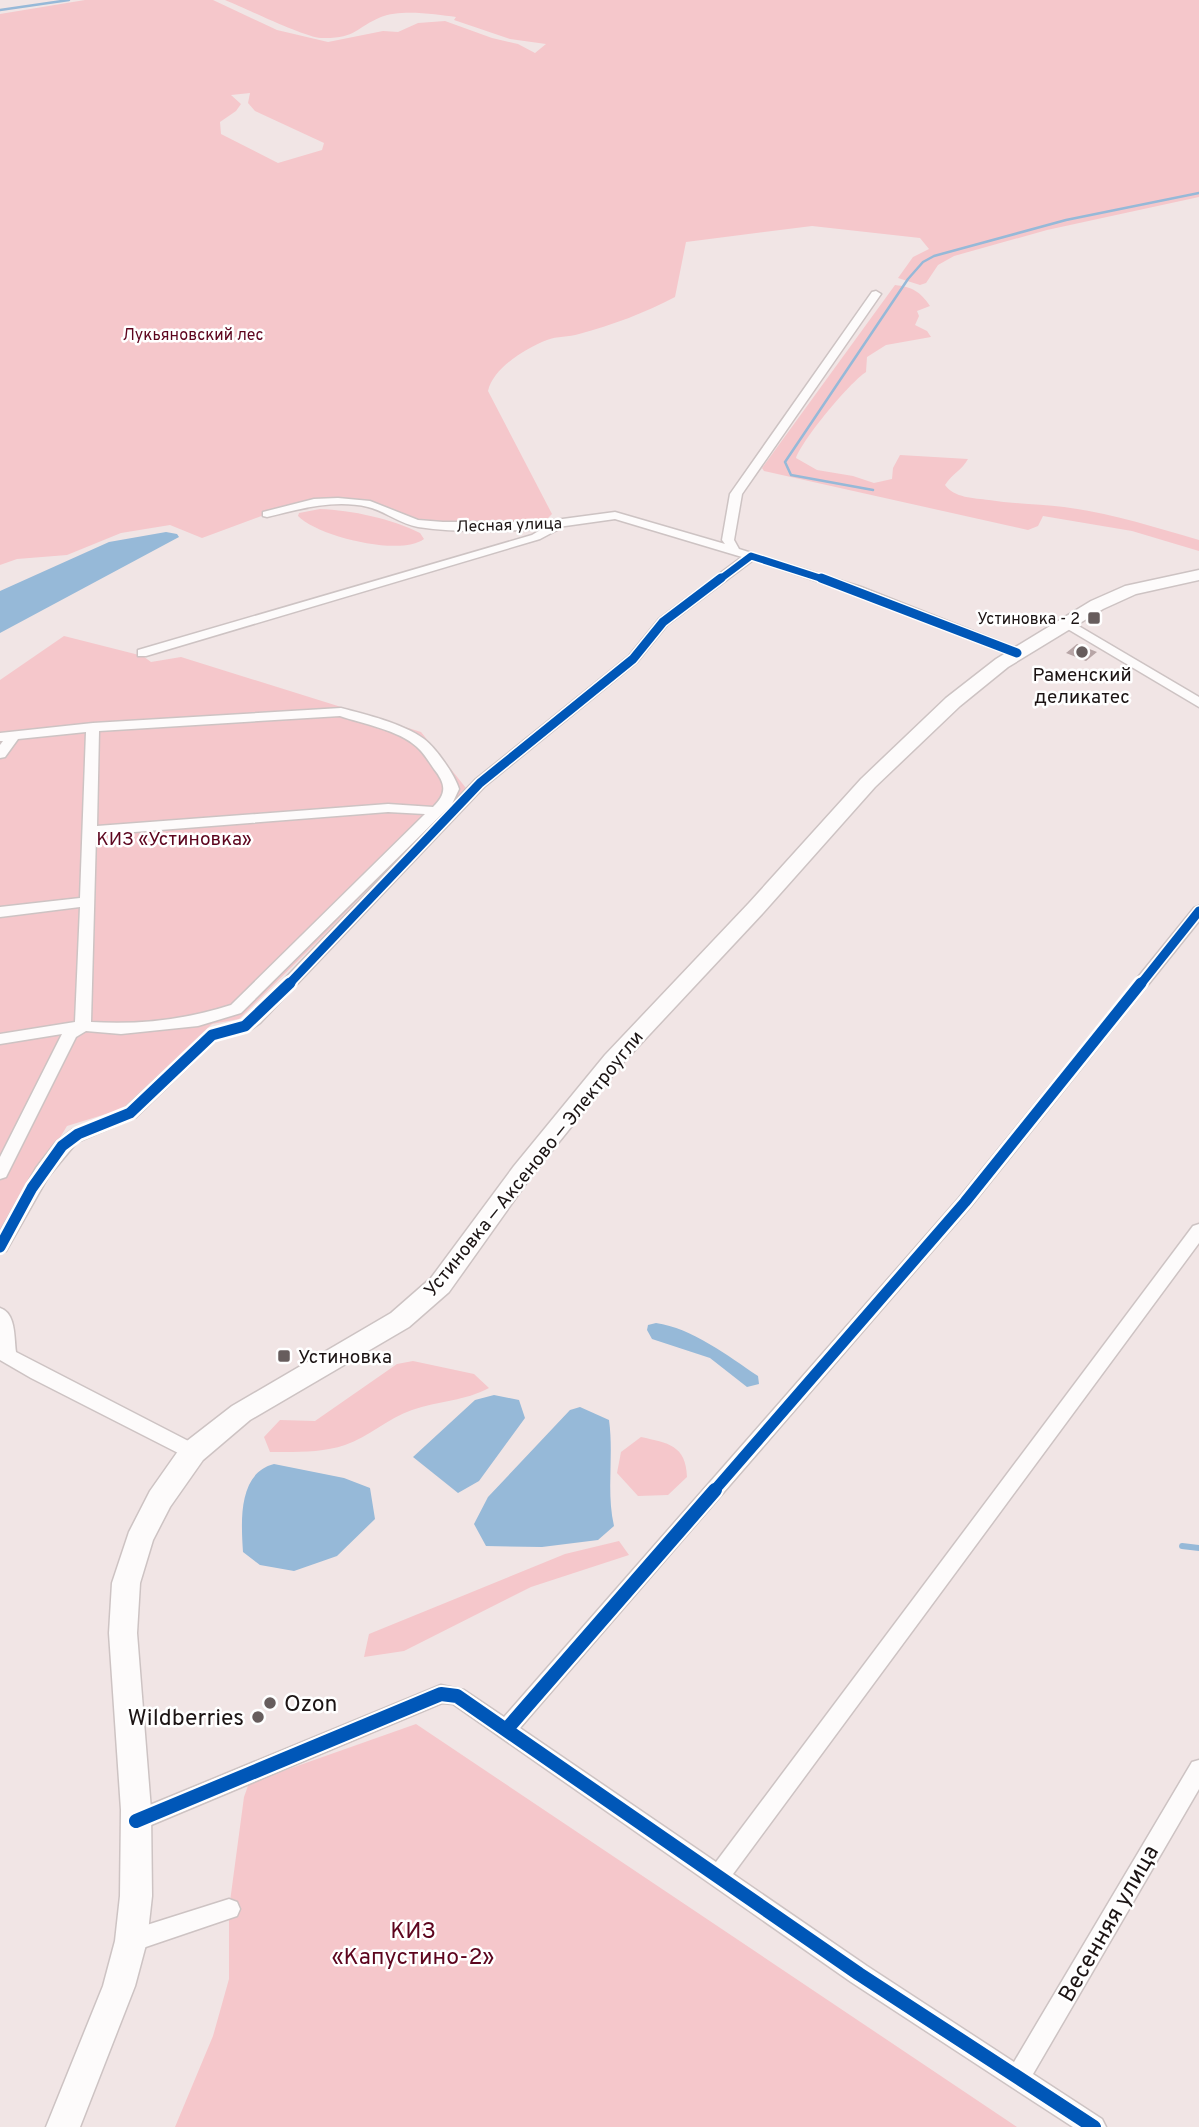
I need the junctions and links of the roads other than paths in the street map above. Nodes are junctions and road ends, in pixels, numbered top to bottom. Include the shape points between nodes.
1 (876, 294) dead end
2 (267, 514) dead end
3 (561, 523) junction
4 (735, 551) junction
5 (751, 556) junction
6 (1199, 575) edge
7 (1065, 622) junction
8 (142, 653) dead end
9 (1017, 653) junction
10 (1199, 703) edge
11 (93, 727) junction
12 (7, 736) edge
13 (0, 754) edge
14 (437, 811) junction
15 (90, 831) junction
16 (88, 902) junction
17 (1199, 911) edge
18 (0, 912) edge
19 (83, 1026) junction
20 (0, 1039) edge
21 (0, 1173) edge
22 (1199, 1230) edge
23 (0, 1247) edge
24 (0, 1315) edge
25 (4, 1353) edge
26 (194, 1452) junction
27 (506, 1730) junction
28 (1199, 1769) edge
29 (136, 1821) junction
30 (718, 1877) junction
31 (229, 1909) dead end
32 (131, 1941) junction
33 (1018, 2078) junction
34 (64, 2127) edge
35 (1094, 2127) edge

1 - 4 street via 736,494 729,540
2 - 3 street, Лесная улица via 338,500 370,504 416,523
3 - 4 street, Лесная улица via 615,515
3 - 8 street via 536,537
4 - 5 street, Лесная улица
5 - 9 street, Лесная улица via 857,590
5 - 23 street via 663,622 633,659 480,783 255,1019 212,1035 130,1113 60,1146
6 - 7 main road, Устиновка — Аксеново — Электроугли via 1131,590
7 - 9 main road, Устиновка — Аксеново — Электроугли
7 - 10 street
9 - 26 main road, Устиновка — Аксеново — Электроугли via 953,702 868,783 658,1009 522,1172 440,1284 400,1320 241,1413
11 - 12 street
11 - 14 street via 341,712 421,743 452,789
11 - 15 street
12 - 13 street
14 - 15 street via 388,808
14 - 19 street via 236,1009 198,1021 121,1029
15 - 16 street
16 - 18 street
16 - 19 street
17 - 27 street via 965,1202
19 - 20 street
19 - 21 street via 70,1034
22 - 30 street
24 - 25 street
25 - 26 street
26 - 29 main road, Устиновка — Аксеново — Электроугли via 160,1499 139,1540 126,1583 123,1633
27 - 29 street via 457,1696 442,1694
27 - 30 street
28 - 33 street, Весенняя улица
29 - 32 main road, Устиновка — Аксеново — Электроугли
30 - 33 street
31 - 32 street
32 - 34 main road, Устиновка — Аксеново — Электроугли via 119,1986
33 - 35 street

